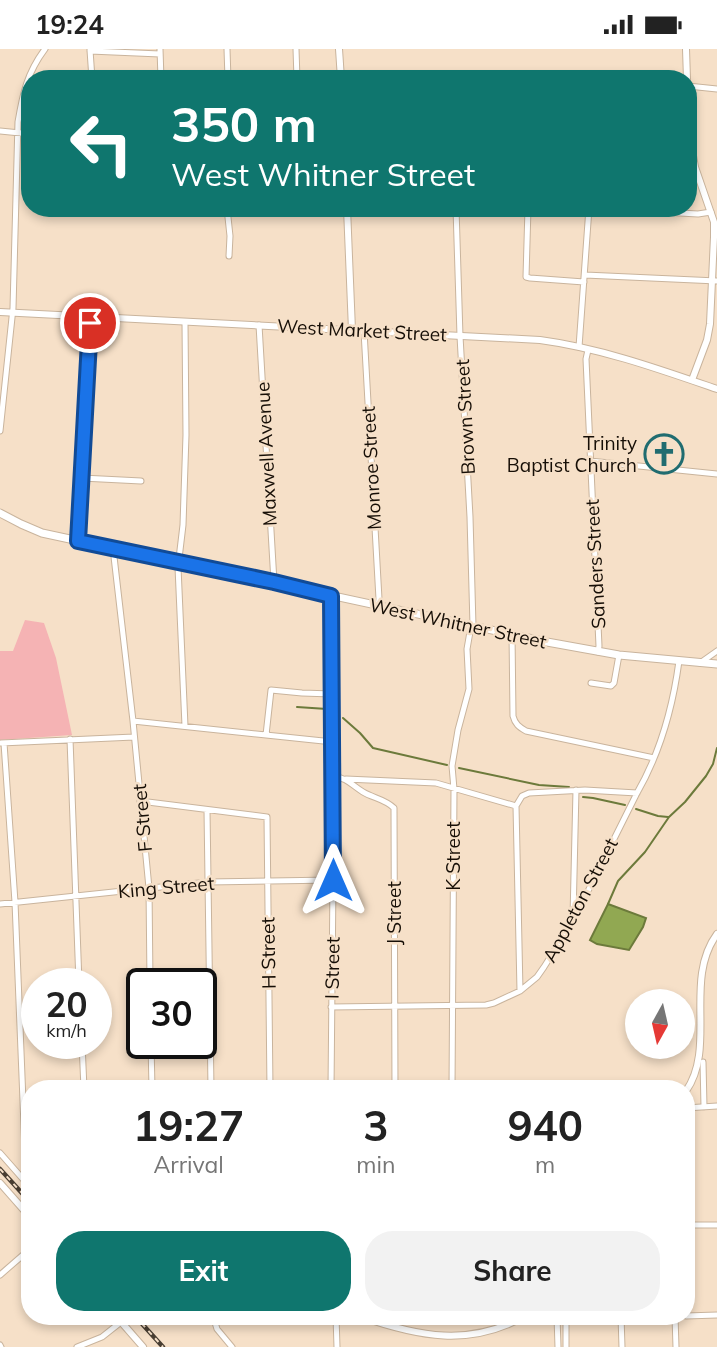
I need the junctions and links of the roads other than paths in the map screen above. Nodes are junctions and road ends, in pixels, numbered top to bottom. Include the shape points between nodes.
1 (45, 49) edge
2 (227, 49) edge
3 (296, 49) edge
4 (339, 49) edge
5 (686, 49) edge
6 (90, 50) edge
7 (160, 52) edge
8 (32, 70) edge
9 (91, 70) edge
10 (161, 70) edge
11 (228, 70) edge
12 (297, 70) edge
13 (340, 70) edge
14 (687, 70) edge
15 (697, 87) edge
16 (717, 89) edge
17 (21, 109) edge
18 (0, 131) edge
19 (18, 133) junction
20 (21, 133) edge
21 (697, 173) edge
22 (711, 212) junction
23 (697, 214) edge
24 (228, 217) edge
25 (346, 217) edge
26 (456, 217) edge
27 (528, 217) edge
28 (588, 217) edge
29 (229, 256) dead end
30 (585, 278) junction
31 (715, 280) edge
32 (0, 312) edge
33 (13, 313) junction
34 (90, 317) junction
35 (185, 321) junction
36 (259, 325) junction
37 (352, 330) junction
38 (364, 331) junction
39 (460, 336) junction
40 (579, 347) junction
41 (588, 350) junction
42 (692, 380) junction
43 (717, 389) edge
44 (0, 431) edge
45 (590, 461) junction
46 (717, 474) edge
47 (82, 478) junction
48 (141, 481) dead end
49 (0, 513) edge
50 (78, 541) junction
51 (113, 548) junction
52 (178, 562) junction
53 (274, 582) junction
54 (331, 596) junction
55 (378, 606) junction
56 (472, 626) junction
57 (512, 634) junction
58 (717, 651) edge
59 (598, 652) junction
60 (619, 655) junction
61 (680, 661) junction
62 (700, 663) junction
63 (717, 664) edge
64 (592, 683) dead end
65 (332, 694) junction
66 (133, 721) junction
67 (185, 726) junction
68 (267, 735) junction
69 (134, 737) junction
70 (70, 739) junction
71 (332, 742) junction
72 (2, 743) edge
73 (654, 758) junction
74 (332, 776) junction
75 (346, 779) junction
76 (454, 789) junction
77 (576, 790) junction
78 (636, 793) junction
79 (140, 801) junction
80 (516, 806) junction
81 (207, 810) junction
82 (267, 880) junction
83 (333, 880) junction
84 (208, 882) junction
85 (149, 888) junction
86 (76, 896) junction
87 (15, 902) junction
88 (0, 904) edge
89 (573, 921) junction
90 (717, 934) edge
91 (78, 968) edge
92 (150, 968) edge
93 (520, 991) junction
94 (395, 1006) junction
95 (453, 1006) junction
96 (331, 1007) junction
97 (83, 1059) edge
98 (151, 1059) edge
99 (702, 1062) junction
100 (22, 1080) edge
101 (84, 1080) edge
102 (152, 1080) edge
103 (211, 1080) edge
104 (270, 1080) edge
105 (331, 1080) edge
106 (395, 1080) edge
107 (452, 1080) edge
108 (694, 1080) edge
109 (704, 1107) junction
110 (717, 1107) edge
111 (695, 1108) edge
112 (0, 1153) edge
113 (21, 1177) edge
114 (0, 1183) edge
115 (21, 1207) edge
116 (717, 1225) edge
117 (695, 1226) edge
118 (21, 1257) edge
119 (0, 1275) edge
120 (717, 1315) edge
121 (695, 1316) edge
122 (113, 1325) edge
123 (123, 1325) edge
124 (215, 1325) edge
125 (336, 1325) edge
126 (385, 1325) edge
127 (515, 1325) edge
128 (557, 1325) edge
129 (566, 1325) edge
130 (621, 1325) edge
131 (674, 1325) edge
132 (485, 1340) dead end
133 (444, 1344) dead end
134 (77, 1347) edge
135 (143, 1347) edge
136 (232, 1347) edge
137 (337, 1347) edge
138 (558, 1347) edge
139 (566, 1347) edge
140 (622, 1347) edge
141 (676, 1347) edge

1 - 8 street
2 - 11 street
3 - 12 street
4 - 13 street
5 - 14 street
6 - 7 street
6 - 9 street
7 - 10 street
15 - 16 street
17 - 19 street
18 - 19 street
19 - 20 street
19 - 33 street
21 - 22 street
22 - 23 street
22 - 31 street
24 - 29 street
25 - 37 street
26 - 39 street, Brown Street
27 - 30 street via 526,277
28 - 30 street
30 - 31 street
30 - 40 street
31 - 42 street via 707,340
32 - 33 street, West Market Street
33 - 34 street, West Market Street
33 - 44 street
34 - 35 street, West Market Street
34 - 47 street
35 - 36 street, West Market Street
35 - 52 street via 186,448
36 - 37 street, West Market Street
36 - 53 street, Maxwell Avenue
37 - 38 street, West Market Street
38 - 39 street, West Market Street
38 - 55 street, Monroe Street
39 - 40 street, West Market Street
39 - 56 street, Brown Street
40 - 41 street, West Market Street
41 - 42 street, West Market Street
41 - 45 street, Sanders Street
42 - 43 street, West Market Street
45 - 46 street
45 - 59 street, Sanders Street
47 - 48 street
47 - 50 street
49 - 50 main road, West Whitner Street via 43,533
50 - 51 main road, West Whitner Street
51 - 52 main road, West Whitner Street
51 - 66 street, F Street
52 - 53 main road, West Whitner Street
52 - 67 street
53 - 54 main road, West Whitner Street
54 - 55 main road, West Whitner Street
54 - 65 street, I Street
55 - 56 main road, West Whitner Street
56 - 57 main road, West Whitner Street
56 - 76 street, K Street via 467,649 469,689 453,760
57 - 59 main road, West Whitner Street
57 - 73 street via 513,716 519,727
58 - 62 street
59 - 60 main road, West Whitner Street
60 - 61 main road, West Whitner Street
60 - 64 street via 614,683
61 - 62 main road, West Whitner Street
61 - 73 street, Appleton Street
62 - 63 main road, West Whitner Street
65 - 68 street via 271,690
65 - 71 street, I Street
66 - 67 street
66 - 69 street, F Street
67 - 68 street
68 - 71 street
69 - 70 street
69 - 79 street, F Street
70 - 72 street
70 - 86 street
71 - 74 street, I Street
72 - 87 street
73 - 78 street, Appleton Street
74 - 75 street, J Street
74 - 83 street, I Street
75 - 76 street via 436,783
75 - 94 street, J Street via 394,807
76 - 80 street
76 - 95 street, K Street
77 - 78 street
77 - 80 street via 529,793
77 - 89 street
78 - 89 street, Appleton Street
79 - 81 street
79 - 85 street, F Street
80 - 93 street
81 - 82 street, H Street via 267,817
81 - 84 street
82 - 83 street, King Street
82 - 84 street, King Street
82 - 104 street, H Street
83 - 96 street, I Street
84 - 85 street, King Street
84 - 103 street
85 - 86 street, King Street
85 - 92 street, F Street
86 - 87 street, King Street
86 - 91 street
87 - 88 street, King Street
87 - 100 street
89 - 93 street, Appleton Street via 537,977
90 - 99 street via 706,956
93 - 95 street, Appleton Street via 486,1005
94 - 95 street, Appleton Street
94 - 96 street, Appleton Street
94 - 106 street, J Street
95 - 107 street, K Street
96 - 105 street, I Street
97 - 101 street
98 - 102 street
99 - 108 street
99 - 109 street
109 - 110 street
109 - 111 street
112 - 113 street
114 - 115 street
116 - 117 street
118 - 119 street
120 - 121 street
122 - 134 street via 102,1337
123 - 135 street
124 - 136 street
125 - 137 street
126 - 133 street
127 - 132 street
128 - 138 street
129 - 139 street
130 - 140 street
131 - 141 street

